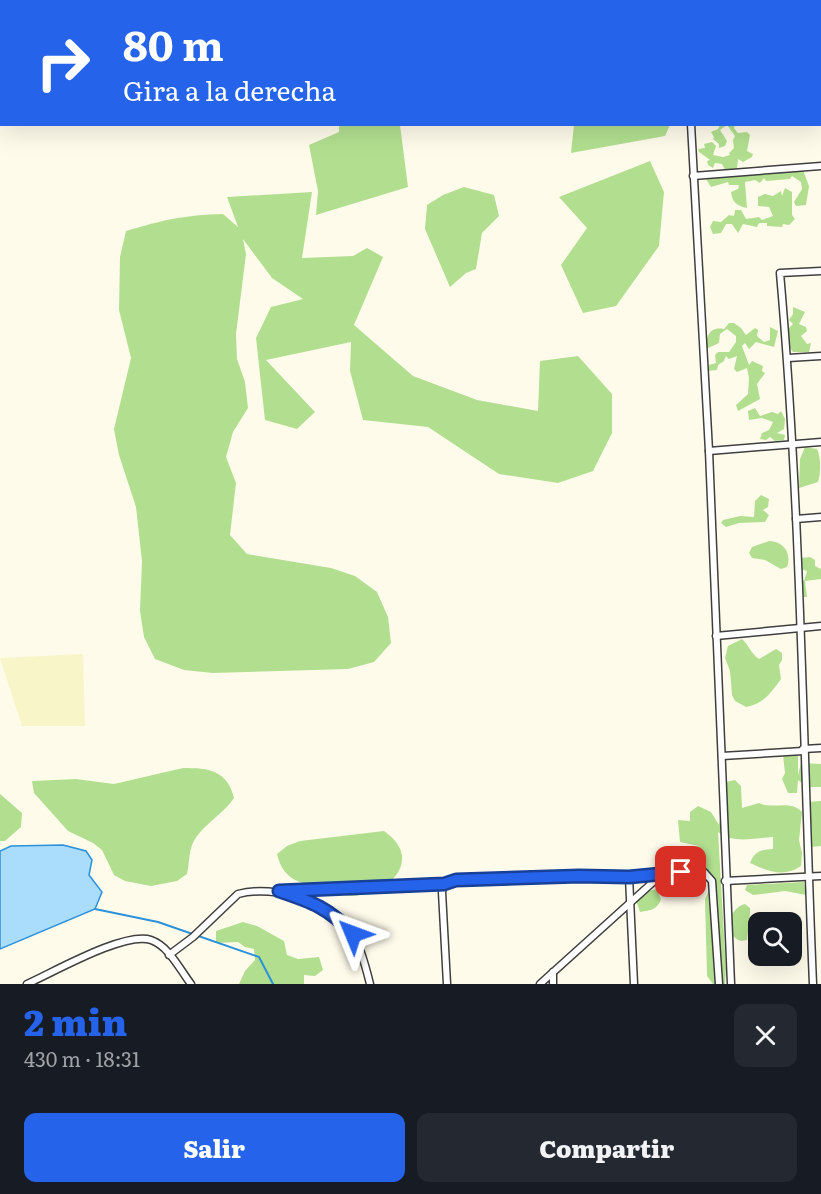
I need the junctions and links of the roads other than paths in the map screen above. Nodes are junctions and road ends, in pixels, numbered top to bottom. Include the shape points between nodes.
1 (691, 126) edge
2 (821, 166) edge
3 (693, 176) junction
4 (821, 271) edge
5 (821, 356) edge
6 (788, 358) junction
7 (821, 442) edge
8 (792, 445) junction
9 (709, 451) junction
10 (821, 517) edge
11 (796, 519) junction
12 (821, 626) edge
13 (801, 627) junction
14 (716, 636) junction
15 (821, 748) edge
16 (803, 750) junction
17 (722, 756) junction
18 (662, 873) junction
19 (821, 876) edge
20 (629, 877) junction
21 (808, 877) junction
22 (725, 881) junction
23 (444, 884) junction
24 (279, 891) junction
25 (629, 903) junction
26 (169, 955) junction
27 (553, 972) junction
28 (27, 984) edge
29 (191, 984) edge
30 (370, 984) edge
31 (447, 984) edge
32 (540, 984) edge
33 (554, 984) edge
34 (634, 984) edge
35 (719, 984) edge
36 (731, 984) edge
37 (813, 984) edge

1 - 3 street
2 - 3 street
3 - 9 street
4 - 6 street via 780,273
5 - 6 street
6 - 8 street
7 - 8 street
8 - 9 street
8 - 11 street
9 - 14 street
10 - 11 street
11 - 13 street
12 - 13 street
13 - 14 street
13 - 16 street
14 - 17 street
15 - 16 street
16 - 17 street
16 - 21 street
17 - 22 street
18 - 20 street
18 - 25 street
18 - 35 street via 699,870 712,881
19 - 21 street
20 - 23 street via 456,880
20 - 25 street
21 - 22 street
21 - 37 street
22 - 36 street
23 - 24 street
23 - 31 street
24 - 26 street via 238,894
24 - 30 street via 336,915 353,934
25 - 27 street
25 - 34 street
26 - 28 street via 152,940 122,941
26 - 29 street
27 - 32 street
27 - 33 street

